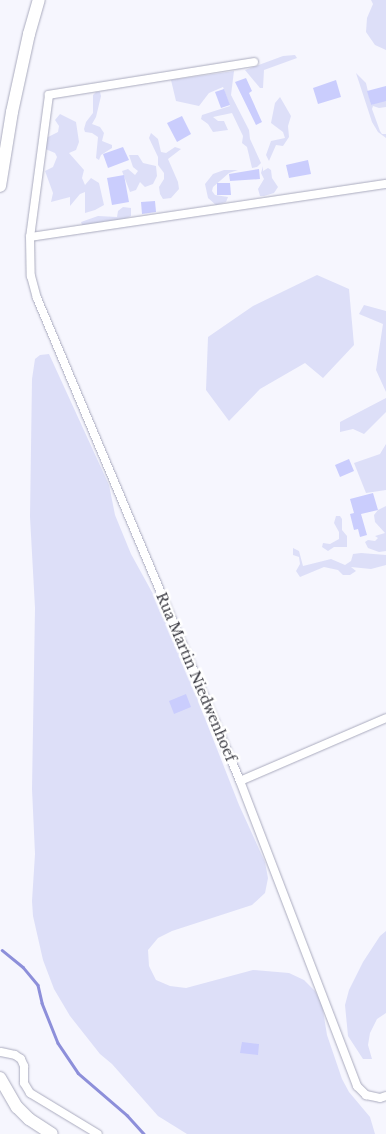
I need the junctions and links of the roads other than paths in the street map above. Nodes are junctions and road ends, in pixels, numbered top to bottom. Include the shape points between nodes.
1 (39, 0) edge
2 (254, 62) dead end
3 (386, 184) edge
4 (0, 186) edge
5 (30, 237) junction
6 (386, 718) edge
7 (240, 781) junction
8 (1, 1052) dead end
9 (0, 1078) edge
10 (386, 1096) edge
11 (52, 1134) edge
12 (98, 1134) edge

1 - 4 highway via 12,112
2 - 5 street, Rua Martin Niedwenhoef via 49,95
3 - 5 street
5 - 7 street, Rua Martin Niedwenhoef via 31,276 37,298
6 - 7 street
7 - 10 street, Rua Martin Niedwenhoef via 357,1086 366,1095
8 - 12 street via 21,1059 24,1083 30,1093
9 - 11 highway via 17,1107

